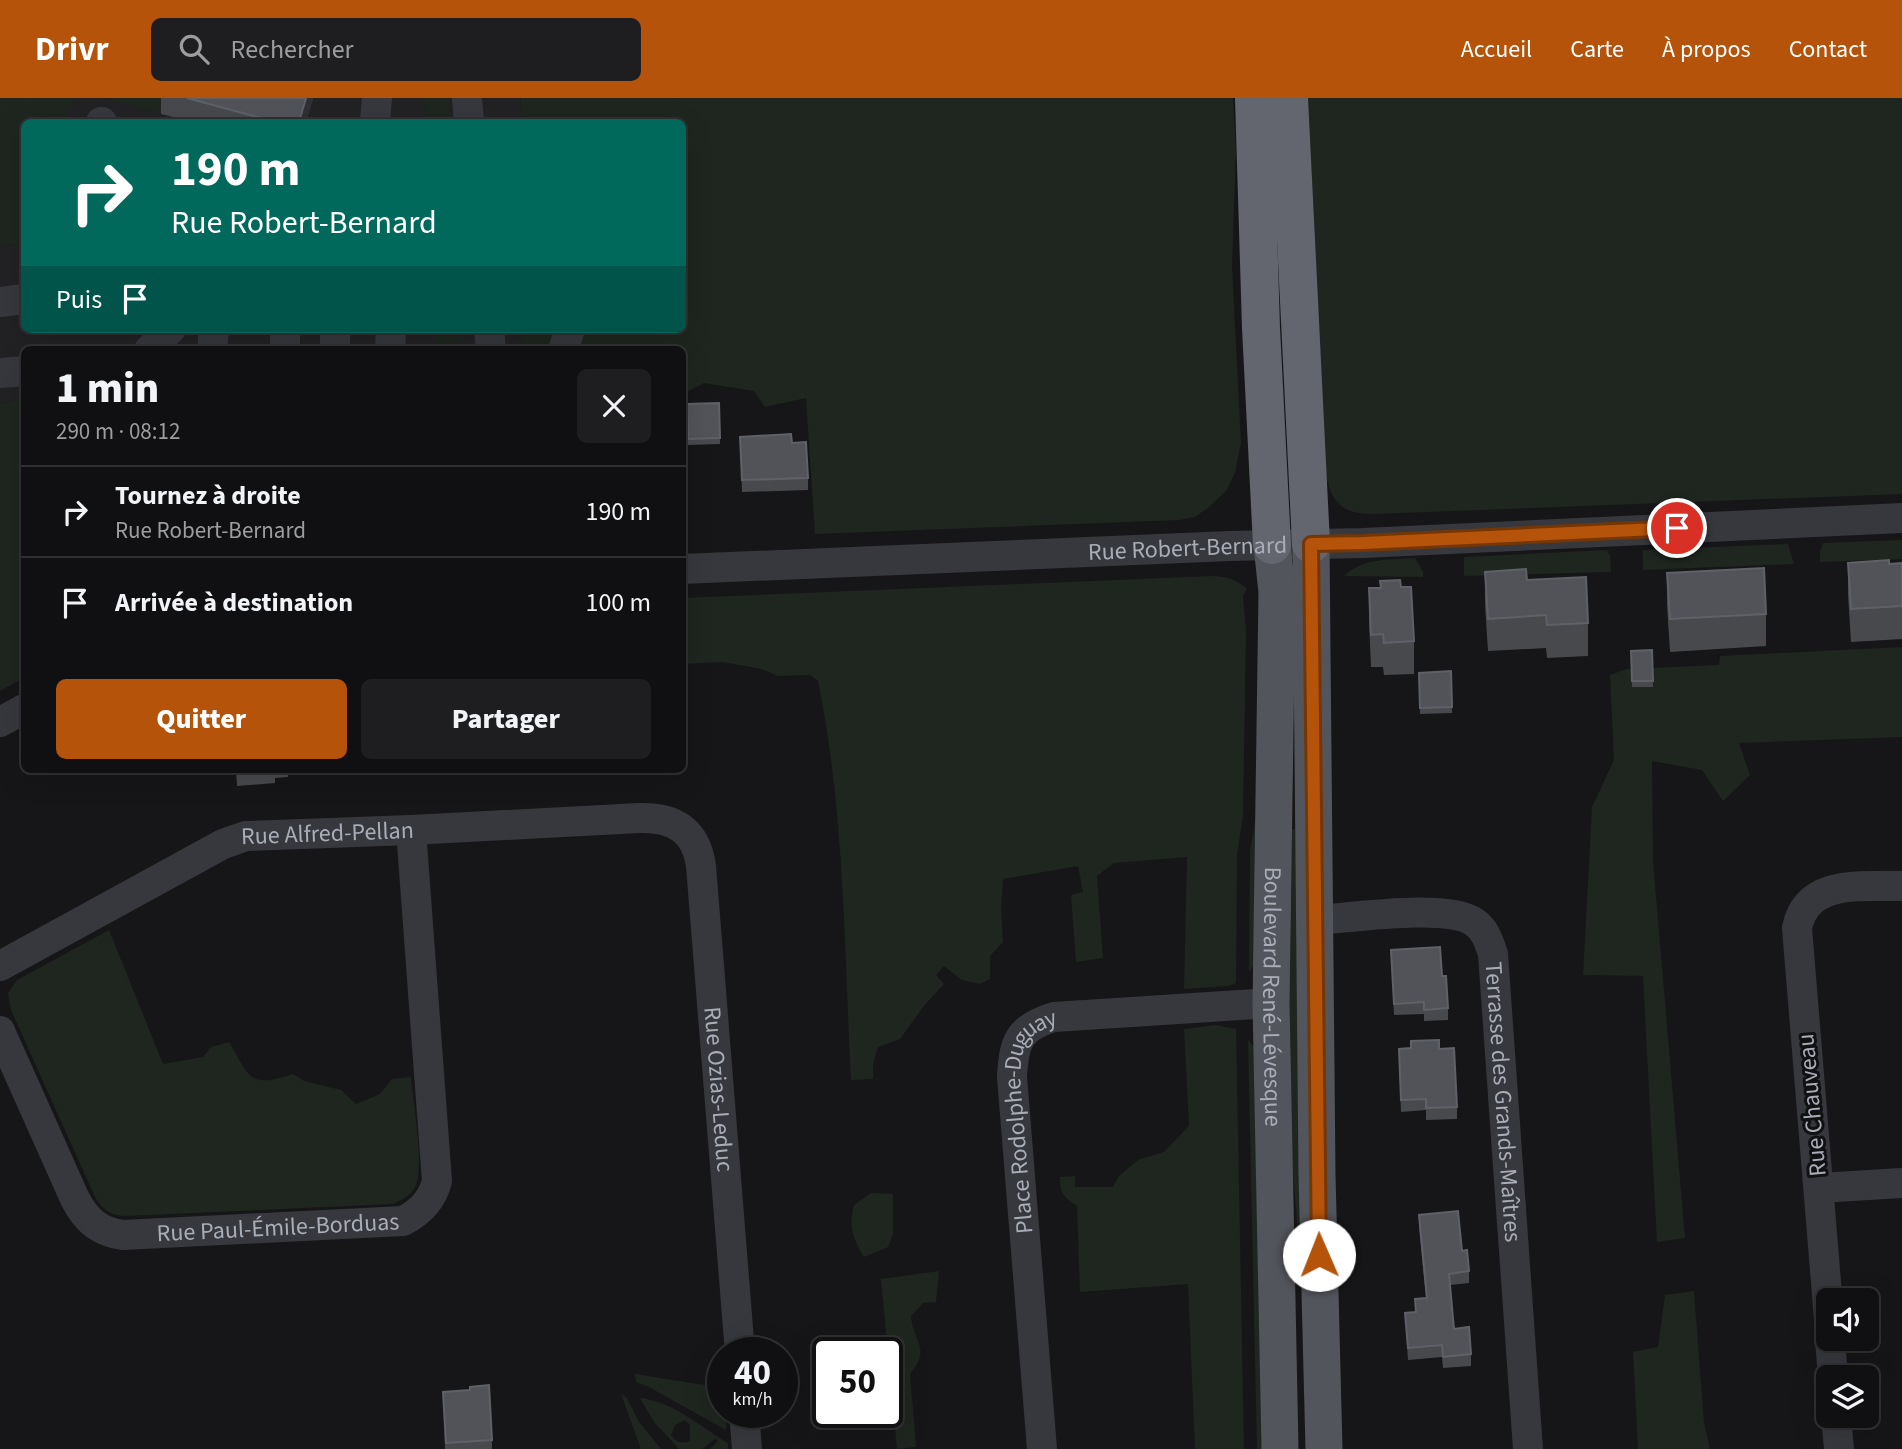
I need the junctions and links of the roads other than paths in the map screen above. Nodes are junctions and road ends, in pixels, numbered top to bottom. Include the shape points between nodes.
1 (377, 98) edge
2 (467, 98) edge
3 (1254, 98) edge
4 (1289, 98) edge
5 (375, 119) edge
6 (469, 119) edge
7 (21, 299) edge
8 (0, 302) edge
9 (167, 333) edge
10 (153, 346) edge
11 (21, 371) edge
12 (0, 373) edge
13 (1902, 518) edge
14 (1311, 544) junction
15 (1272, 545) junction
16 (686, 569) edge
17 (21, 711) edge
18 (0, 722) edge
19 (411, 830) junction
20 (685, 830) joint
21 (1902, 886) edge
22 (1316, 920) junction
23 (0, 966) edge
24 (1271, 1003) junction
25 (0, 1031) edge
26 (1902, 1184) edge
27 (1819, 1188) junction
28 (1827, 1288) edge
29 (739, 1337) edge
30 (745, 1428) edge
31 (1837, 1428) edge
32 (747, 1449) edge
33 (1042, 1449) edge
34 (1280, 1449) edge
35 (1324, 1449) edge
36 (1528, 1449) edge
37 (1839, 1449) edge

1 - 5 street
2 - 6 street
3 - 15 highway
4 - 14 highway
7 - 8 street
9 - 10 street
11 - 12 street
13 - 14 street, Rue Robert-Bernard
14 - 15 street, Rue Robert-Bernard
14 - 22 main road, Boulevard René-Lévesque
15 - 16 street, Rue Robert-Bernard
15 - 24 main road, Boulevard René-Lévesque via 1277,592
17 - 18 street
19 - 20 street, Rue Alfred-Pellan via 652,817
19 - 23 street, Rue Alfred-Pellan via 246,836
19 - 25 street, Rue Paul-Émile-Borduas via 437,1181 431,1199 403,1222 123,1235 98,1228 82,1213 71,1191
20 - 29 street, Rue Ozias-Leduc via 699,853 703,882
21 - 27 street, Rue Chauveau via 1840,889 1815,896 1802,910 1797,928
22 - 35 main road, Boulevard René-Lévesque
22 - 36 street, Terrasse des Grands-Maîtres via 1442,913 1474,922 1488,939 1493,954
24 - 33 street, Place Rodolphe-Duguay via 1054,1017 1028,1027 1019,1037 1012,1077
24 - 34 main road, Boulevard René-Lévesque
26 - 27 street
27 - 28 street, Rue Chauveau
30 - 32 street
31 - 37 street

